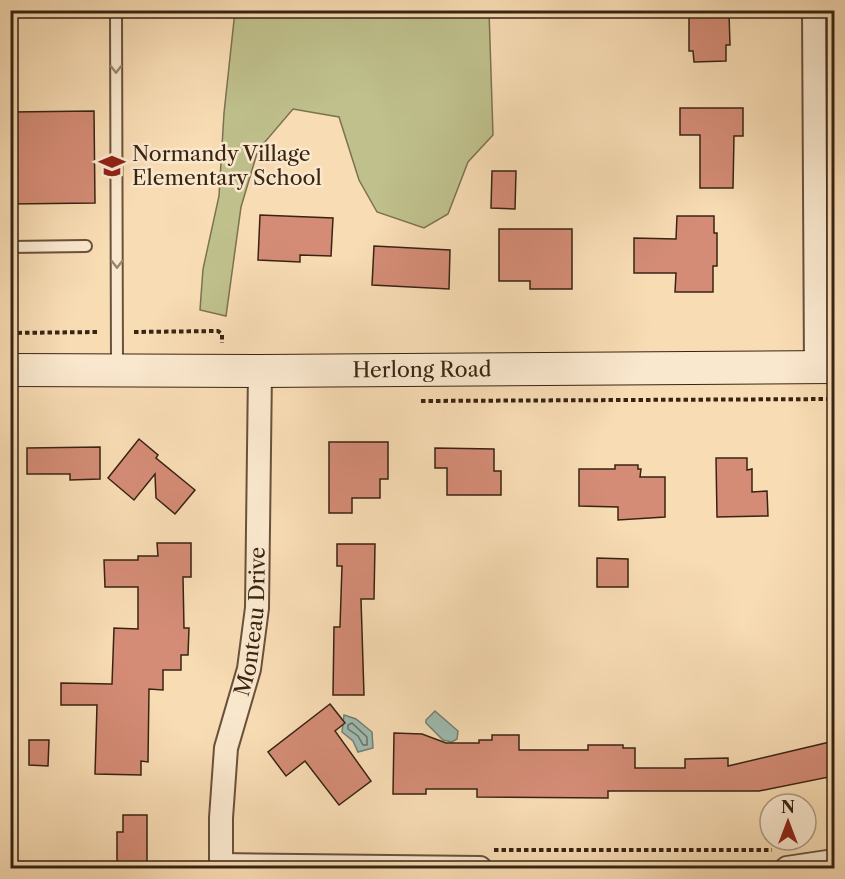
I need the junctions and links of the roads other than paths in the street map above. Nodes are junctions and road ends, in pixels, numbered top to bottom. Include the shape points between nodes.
1 (116, 10) edge
2 (814, 10) edge
3 (86, 246) dead end
4 (10, 247) edge
5 (825, 367) edge
6 (117, 368) junction
7 (10, 370) edge
8 (260, 371) junction
9 (484, 859) edge
10 (782, 859) edge
11 (834, 861) edge
12 (221, 867) edge

1 -> 6 lane
2 - 5 street
3 - 4 lane
5 - 8 street, Herlong Road
6 - 7 street, Herlong Road
6 - 8 street, Herlong Road
8 - 12 street, Monteau Drive via 257,608 249,669 226,748
9 - 12 street
10 - 11 street

